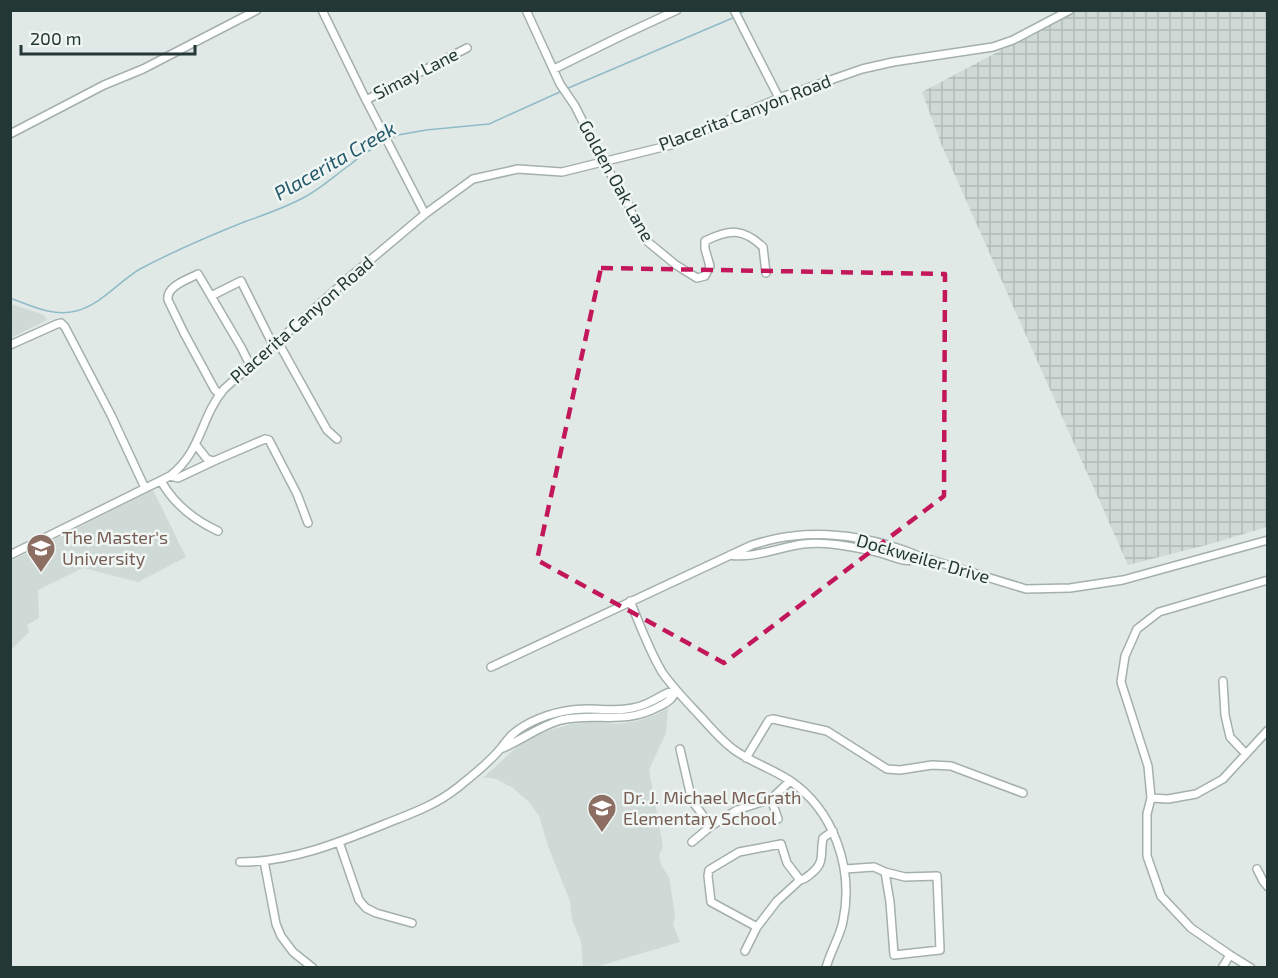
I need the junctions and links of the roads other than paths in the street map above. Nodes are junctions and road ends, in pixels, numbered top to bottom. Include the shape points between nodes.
1 (257, 10) edge
2 (322, 10) edge
3 (526, 10) edge
4 (677, 10) edge
5 (734, 10) edge
6 (1070, 10) edge
7 (467, 48) dead end
8 (554, 69) junction
9 (779, 98) junction
10 (366, 100) junction
11 (10, 134) edge
12 (603, 162) junction
13 (425, 214) junction
14 (766, 273) dead end
15 (211, 296) junction
16 (275, 344) junction
17 (10, 345) edge
18 (250, 365) junction
19 (220, 394) junction
20 (336, 439) dead end
21 (196, 445) junction
22 (214, 461) junction
23 (170, 476) junction
24 (161, 481) junction
25 (145, 488) junction
26 (308, 523) dead end
27 (218, 531) dead end
28 (1268, 540) edge
29 (10, 555) edge
30 (1268, 580) edge
31 (630, 601) junction
32 (491, 667) dead end
33 (1223, 681) dead end
34 (676, 690) junction
35 (1268, 730) edge
36 (680, 749) dead end
37 (1246, 754) junction
38 (746, 758) junction
39 (790, 781) junction
40 (1023, 793) dead end
41 (1151, 798) junction
42 (771, 799) junction
43 (778, 819) dead end
44 (711, 826) junction
45 (832, 831) junction
46 (692, 842) dead end
47 (339, 843) junction
48 (264, 861) junction
49 (240, 862) dead end
50 (845, 869) junction
51 (1257, 869) dead end
52 (885, 872) junction
53 (800, 880) junction
54 (1268, 887) edge
55 (412, 923) dead end
56 (757, 927) junction
57 (745, 951) dead end
58 (1230, 956) junction
59 (313, 968) edge
60 (826, 968) edge
61 (1222, 968) edge
62 (1251, 968) edge

1 - 11 street
2 - 10 street
3 - 8 street, Golden Oak Lane
4 - 8 street
5 - 9 street
6 - 9 street, Placerita Canyon Road via 993,47 875,66
7 - 10 street, Simay Lane
8 - 12 street, Golden Oak Lane
9 - 12 street, Placerita Canyon Road via 671,145
10 - 13 street
12 - 13 street, Placerita Canyon Road via 562,171 518,169 473,179
12 - 14 street, Golden Oak Lane via 648,242 689,274 705,276 710,266 705,241 732,232 751,236 763,247
13 - 16 street, Placerita Canyon Road
15 - 16 street via 241,281
15 - 18 street
15 - 19 street via 198,274 171,289 167,297
16 - 18 street, Placerita Canyon Road
16 - 20 street
17 - 25 street via 48,327 61,323 65,327
18 - 19 street, Placerita Canyon Road
19 - 21 street, Placerita Canyon Road
21 - 22 street via 207,459
21 - 23 street, Placerita Canyon Road
22 - 23 street via 178,478
22 - 26 street via 269,440
23 - 24 street, Placerita Canyon Road
24 - 25 street, Placerita Canyon Road
24 - 27 street via 189,514
25 - 29 street, Placerita Canyon Road
28 - 31 street, Dockweiler Drive via 1123,580 1070,588 1026,589 921,558 907,561 857,548 804,544 746,556 729,555
30 - 41 street via 1159,612 1137,628 1125,656 1121,682 1148,766
31 - 32 street
31 - 34 street via 649,647
33 - 37 street via 1230,736
34 - 38 street via 721,739
34 - 47 street via 639,707 576,710 522,727 456,789 435,803
35 - 37 street
36 - 44 street via 692,801
37 - 41 street via 1222,779 1196,794
38 - 39 street
38 - 40 street via 773,718 827,731 887,769 951,766
39 - 42 street
39 - 45 street via 816,805
41 - 58 street via 1147,856 1161,896 1191,928
42 - 43 street
42 - 44 street via 737,810
44 - 46 street
45 - 50 street
45 - 53 street via 824,838 818,867
47 - 48 street
47 - 55 street via 359,900 366,908
48 - 49 street
48 - 59 street via 281,936
50 - 52 street via 874,867
50 - 60 street via 843,922
51 - 54 street
52 - 52 street via 905,877 937,876 940,950 894,955
53 - 56 street
53 - 56 street via 787,863 782,844 739,852 709,870 711,902
56 - 57 street
58 - 61 street
58 - 62 street

